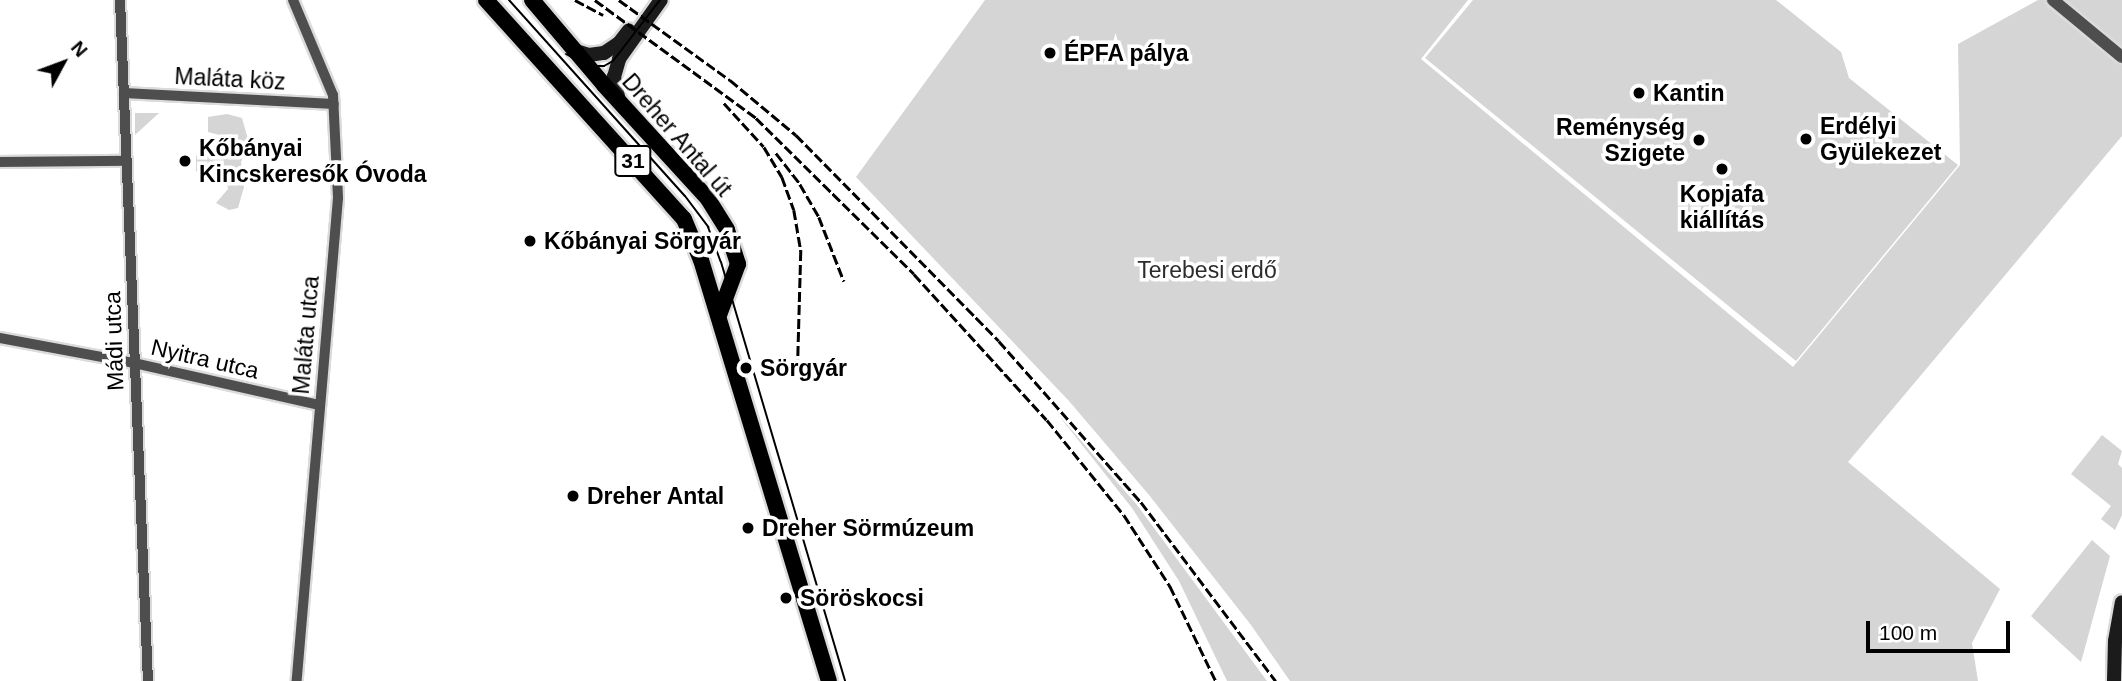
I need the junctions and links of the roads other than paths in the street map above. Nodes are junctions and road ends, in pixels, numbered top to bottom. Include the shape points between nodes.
1 (120, 0) edge
2 (293, 0) edge
3 (486, 0) edge
4 (532, 0) edge
5 (650, 0) edge
6 (661, 0) edge
7 (2053, 0) edge
8 (576, 51) junction
9 (2122, 57) edge
10 (124, 93) junction
11 (334, 104) junction
12 (621, 105) junction
13 (126, 161) junction
14 (0, 162) edge
15 (701, 260) junction
16 (736, 272) junction
17 (718, 317) junction
18 (0, 338) edge
19 (134, 363) junction
20 (319, 404) junction
21 (2122, 603) edge
22 (148, 681) edge
23 (298, 681) edge
24 (828, 681) edge
25 (2114, 681) edge

1 - 10 street, Mádi utca
2 - 11 street, Maláta utca
3 - 15 main road, Dreher Antal út / 31 via 674,205
4 - 8 main road, Dreher Antal út / 31
5 - 8 main road via 610,51 599,55
6 - 12 main road via 619,59 614,77
7 - 9 street
8 - 12 main road, Dreher Antal út / 31
10 - 11 street, Maláta köz
10 - 13 street, Mádi utca
11 - 20 street, Maláta utca via 338,198
12 - 16 main road, Dreher Antal út / 31 via 708,199 734,244
13 - 14 street
13 - 19 street, Mádi utca
15 - 16 main road via 716,276 724,278
15 - 17 main road, Dreher Antal út / 31
16 - 17 main road
17 - 24 main road, Dreher Antal út / 31
18 - 19 street, Nyitra utca
19 - 20 street, Nyitra utca
19 - 22 street, Mádi utca
20 - 23 street, Maláta utca
21 - 25 main road

